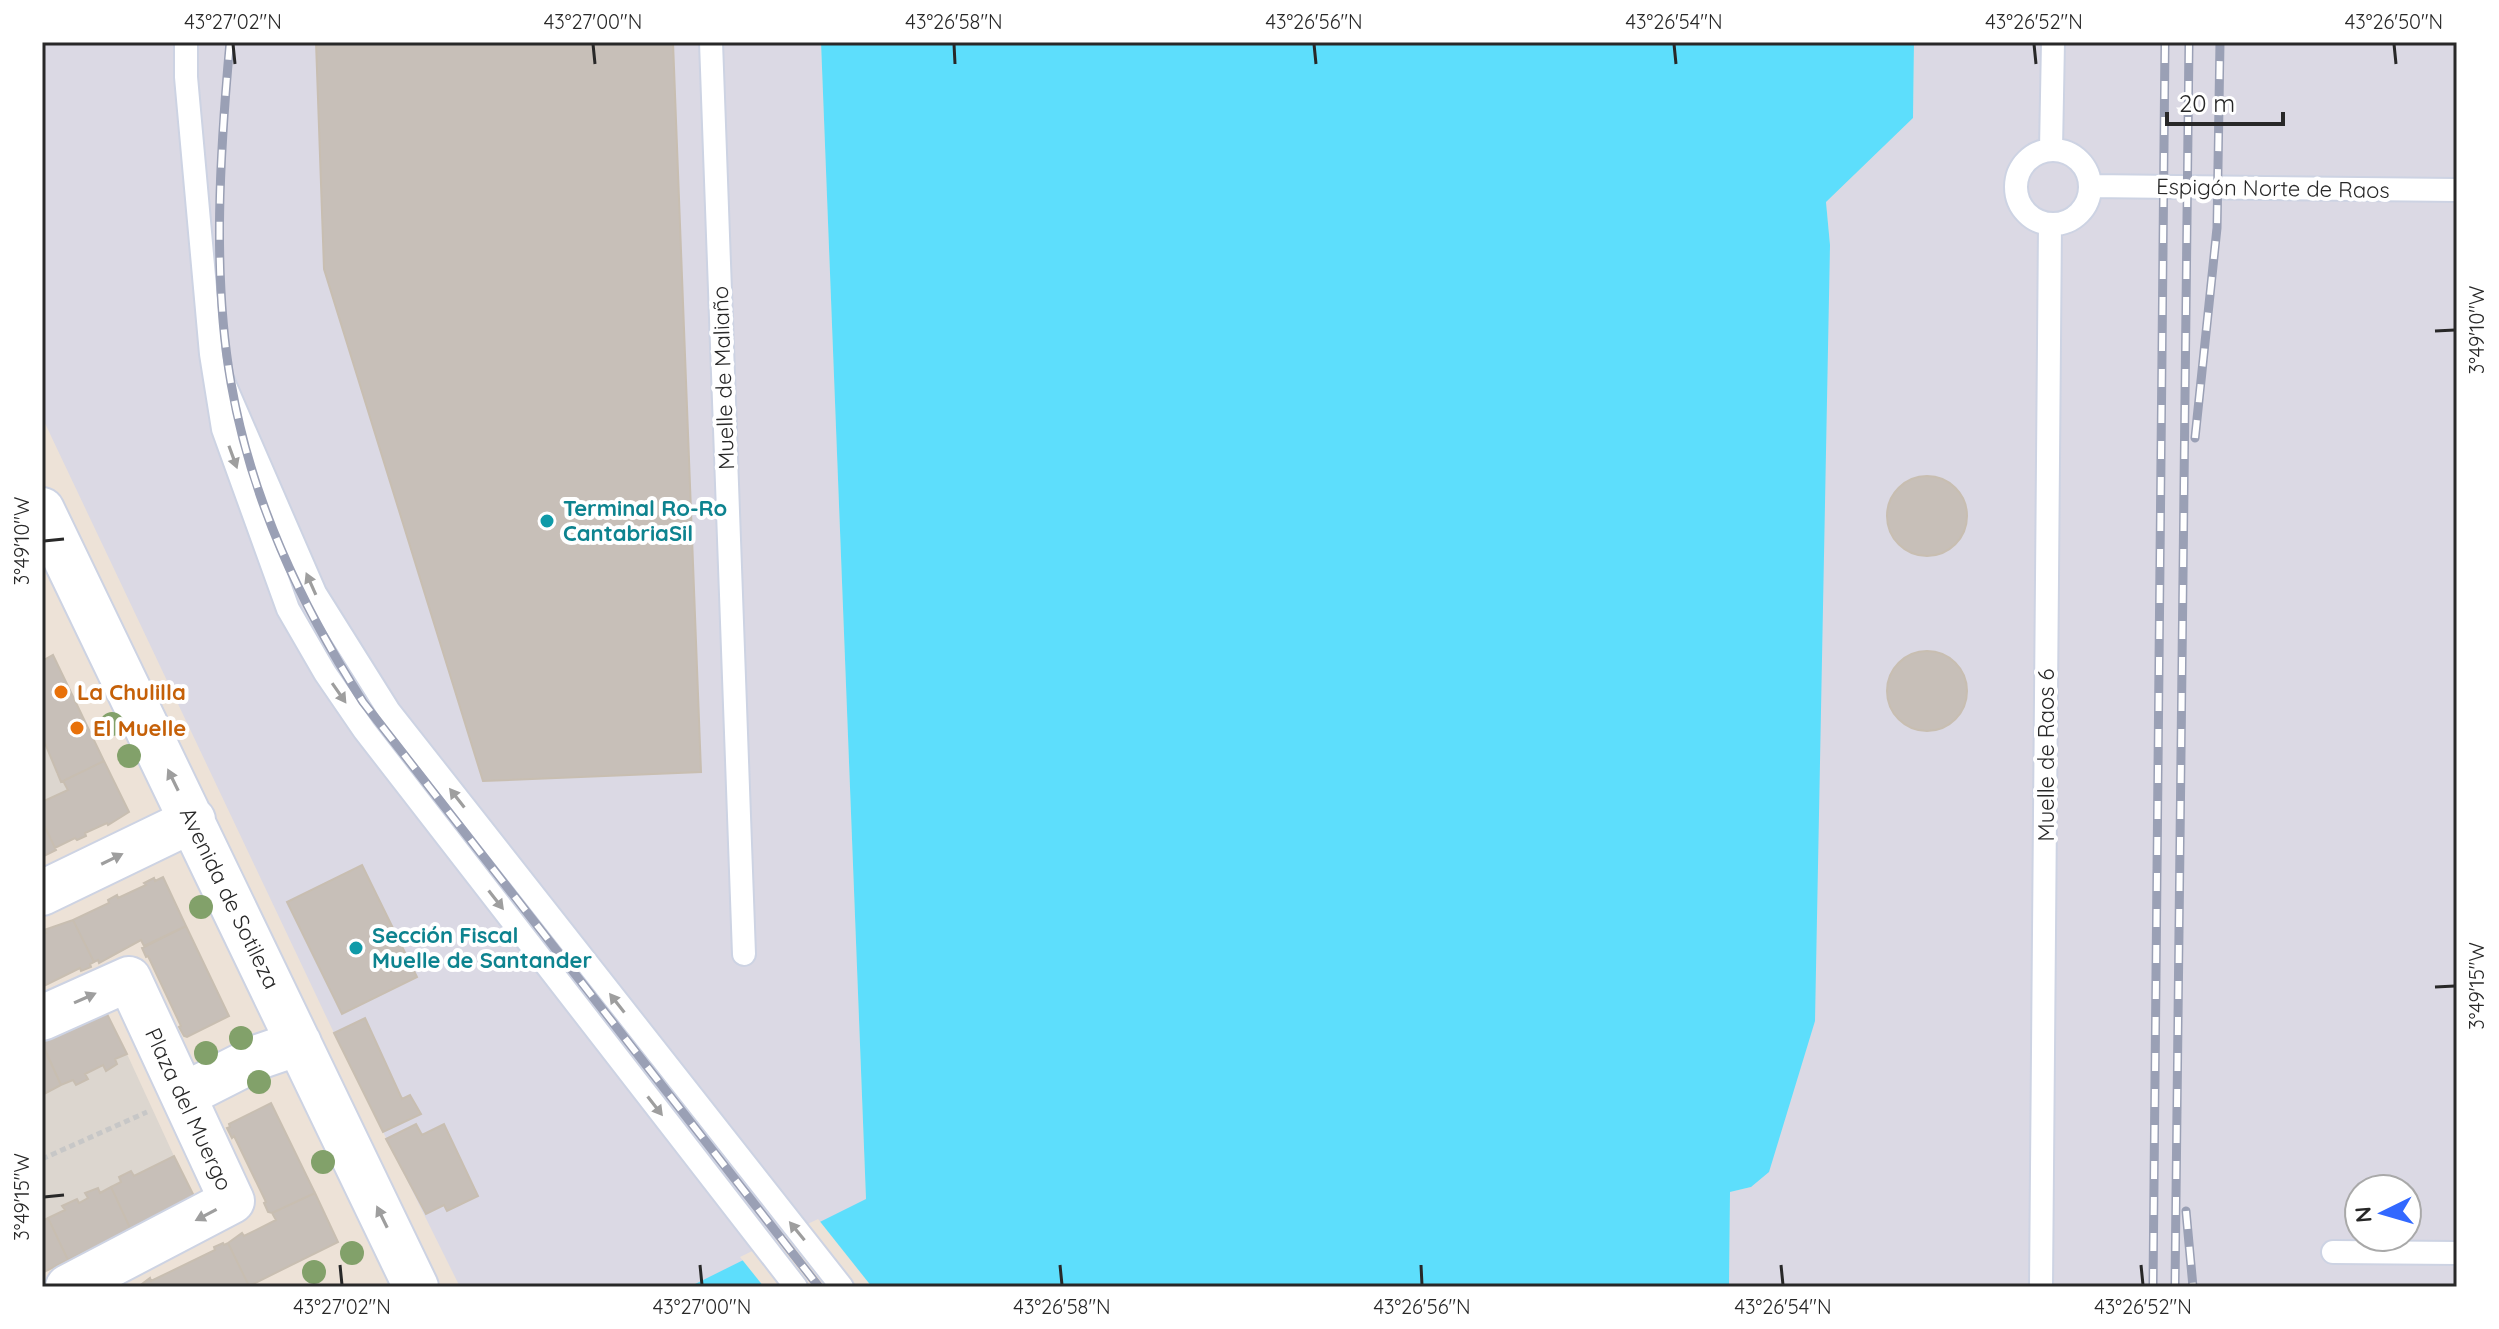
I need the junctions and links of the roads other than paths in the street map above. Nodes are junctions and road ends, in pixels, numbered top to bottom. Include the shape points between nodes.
1 (186, 42) edge
2 (711, 42) edge
3 (2053, 42) edge
4 (2051, 149) junction
5 (2090, 186) junction
6 (2457, 190) edge
7 (2050, 224) junction
8 (211, 354) junction
9 (42, 510) edge
10 (193, 820) junction
11 (42, 893) edge
12 (744, 954) dead end
13 (42, 1018) edge
14 (299, 1043) junction
15 (184, 1095) junction
16 (2333, 1252) dead end
17 (2457, 1253) edge
18 (68, 1287) edge
19 (416, 1287) edge
20 (796, 1287) edge
21 (842, 1287) edge
22 (2041, 1287) edge

1 - 8 lane
2 - 12 lane, Muelle de Maliaño
3 - 4 lane
4 - 5 lane via 2074,156
4 - 7 lane via 2032,156 2016,181 2024,209
5 - 6 lane, Espigón Norte de Raos
5 - 7 lane via 2078,214
7 - 22 lane, Muelle de Raos 6
8 -> 20 lane via 223,429 288,609 325,673
21 -> 8 lane via 389,711 315,593
10 -> 9 street, Avenida de Sotileza
11 -> 10 street
10 - 14 street, Avenida de Sotileza
13 -> 15 street, Plaza del Muergo via 129,979
14 - 15 street
19 -> 14 street, Avenida de Sotileza
15 -> 18 street, Plaza del Muergo via 232,1201
16 - 17 lane

